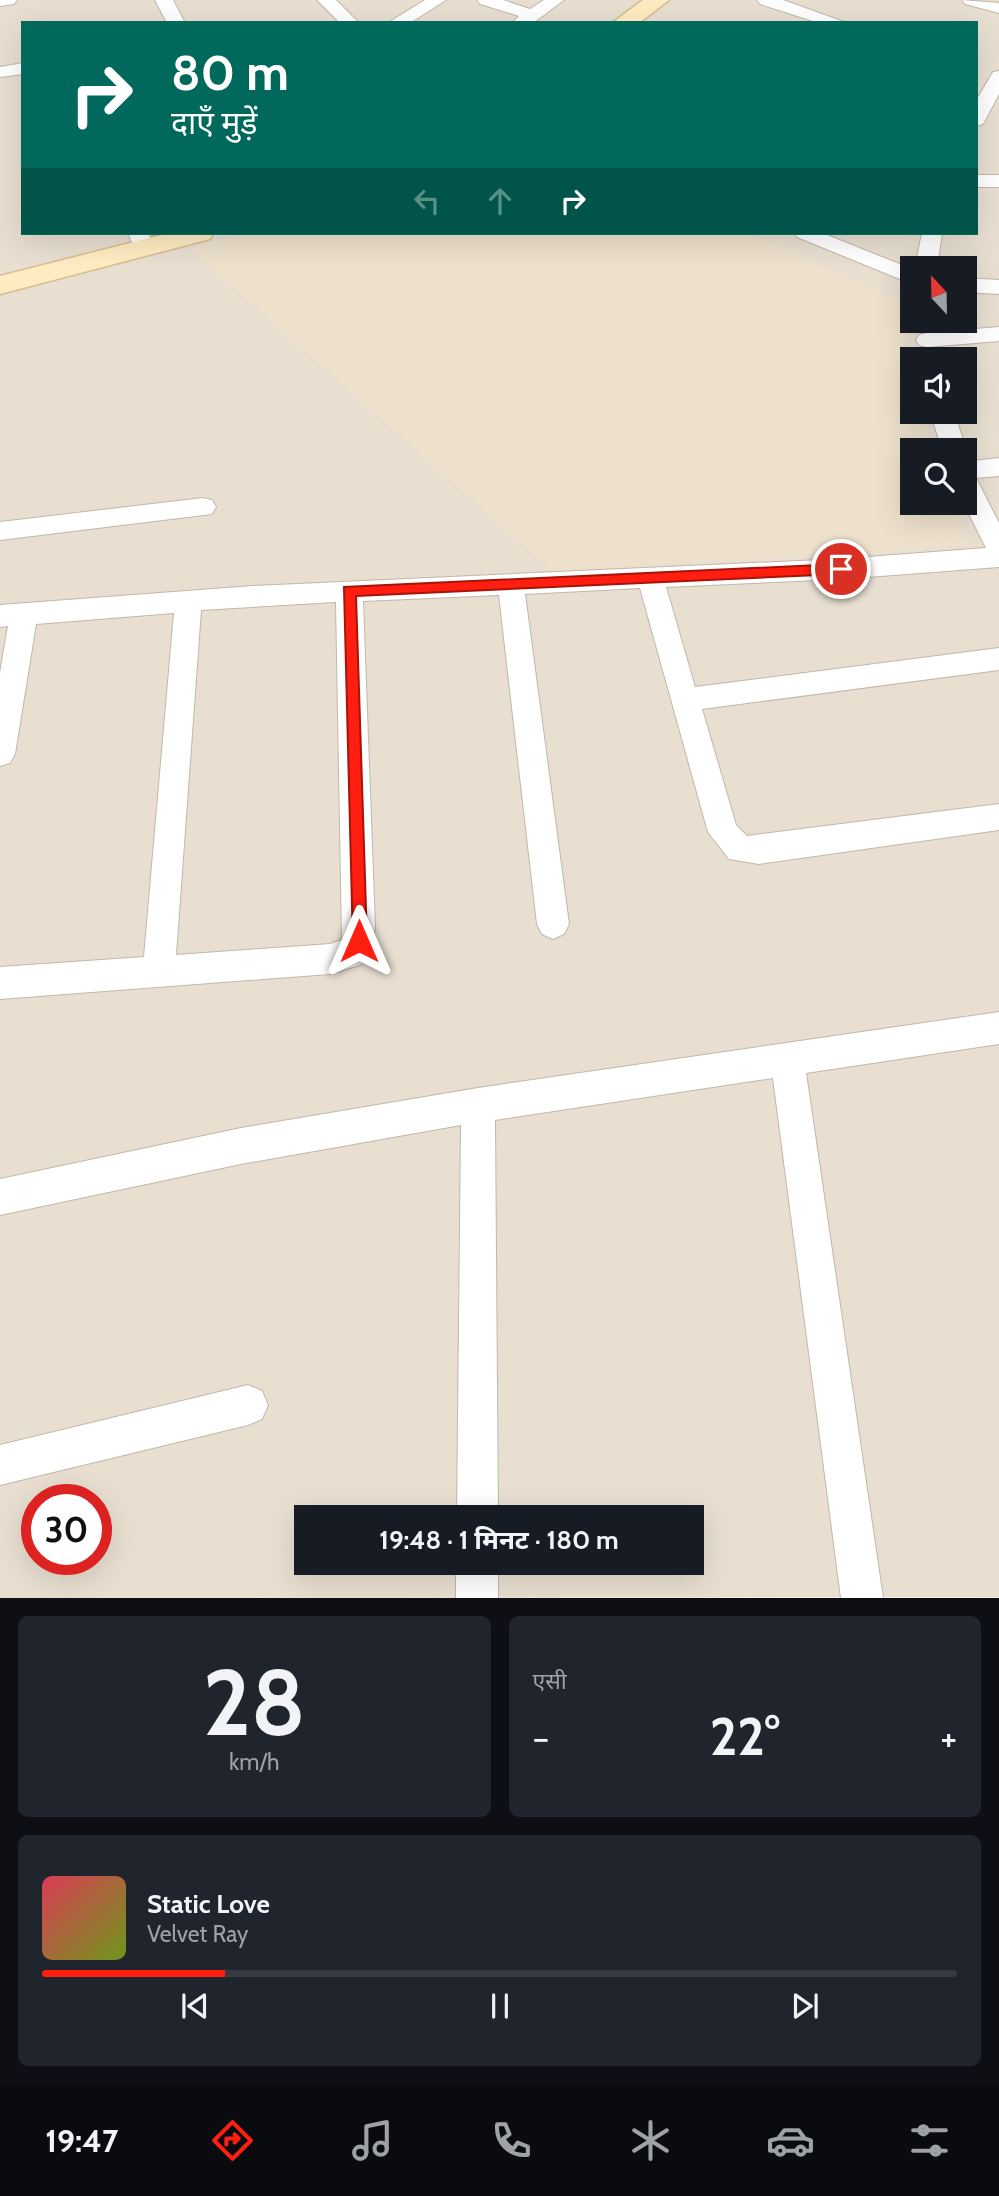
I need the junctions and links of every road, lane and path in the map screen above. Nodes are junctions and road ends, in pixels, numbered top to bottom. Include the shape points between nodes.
1 (8, 0) edge
2 (164, 0) edge
3 (326, 0) edge
4 (437, 0) edge
5 (486, 0) edge
6 (555, 0) edge
7 (657, 0) edge
8 (766, 0) edge
9 (971, 0) edge
10 (0, 1) edge
11 (999, 8) edge
12 (527, 19) edge
13 (175, 21) edge
14 (349, 21) edge
15 (400, 21) edge
16 (626, 21) edge
17 (832, 21) edge
18 (21, 68) edge
19 (978, 68) edge
20 (0, 72) edge
21 (999, 75) edge
22 (978, 116) edge
23 (978, 181) edge
24 (999, 181) edge
25 (184, 235) edge
26 (809, 235) edge
27 (932, 235) edge
28 (141, 241) edge
29 (928, 256) edge
30 (900, 272) edge
31 (0, 285) edge
32 (977, 286) edge
33 (999, 287) edge
34 (999, 334) edge
35 (927, 340) edge
36 (999, 467) edge
37 (977, 470) edge
38 (977, 504) edge
39 (203, 507) dead end
40 (0, 531) edge
41 (999, 548) edge
42 (999, 556) edge
43 (650, 578) junction
44 (511, 584) junction
45 (349, 591) junction
46 (188, 601) junction
47 (12, 615) edge
48 (999, 659) edge
49 (685, 700) junction
50 (0, 754) edge
51 (999, 817) edge
52 (553, 924) dead end
53 (159, 971) junction
54 (0, 984) edge
55 (999, 1028) edge
56 (787, 1058) junction
57 (478, 1105) junction
58 (0, 1197) edge
59 (248, 1405) dead end
60 (0, 1465) edge
61 (478, 1505) edge
62 (477, 1575) edge
63 (477, 1598) edge
64 (862, 1598) edge

1 - 10 street
2 - 13 street
3 - 14 street
4 - 15 street
5 - 12 street
6 - 12 street
7 - 16 street
8 - 17 street
9 - 11 street
18 - 20 street
19 - 21 street
21 - 22 street
23 - 24 street
25 - 28 street
26 - 30 street
27 - 29 street
28 - 31 street
32 - 33 street
34 - 35 street
36 - 37 street
38 - 41 street
39 - 40 street
42 - 43 street
43 - 44 street
43 - 49 street
44 - 45 street
44 - 52 street
45 - 46 street
45 - 53 street via 357,948 330,959
46 - 47 street
46 - 53 street
47 - 50 street
48 - 49 street
49 - 51 street via 723,832 740,849
53 - 54 street
55 - 56 street
56 - 57 street
56 - 64 street
57 - 58 street via 241,1146
57 - 61 street
59 - 60 street
62 - 63 street

